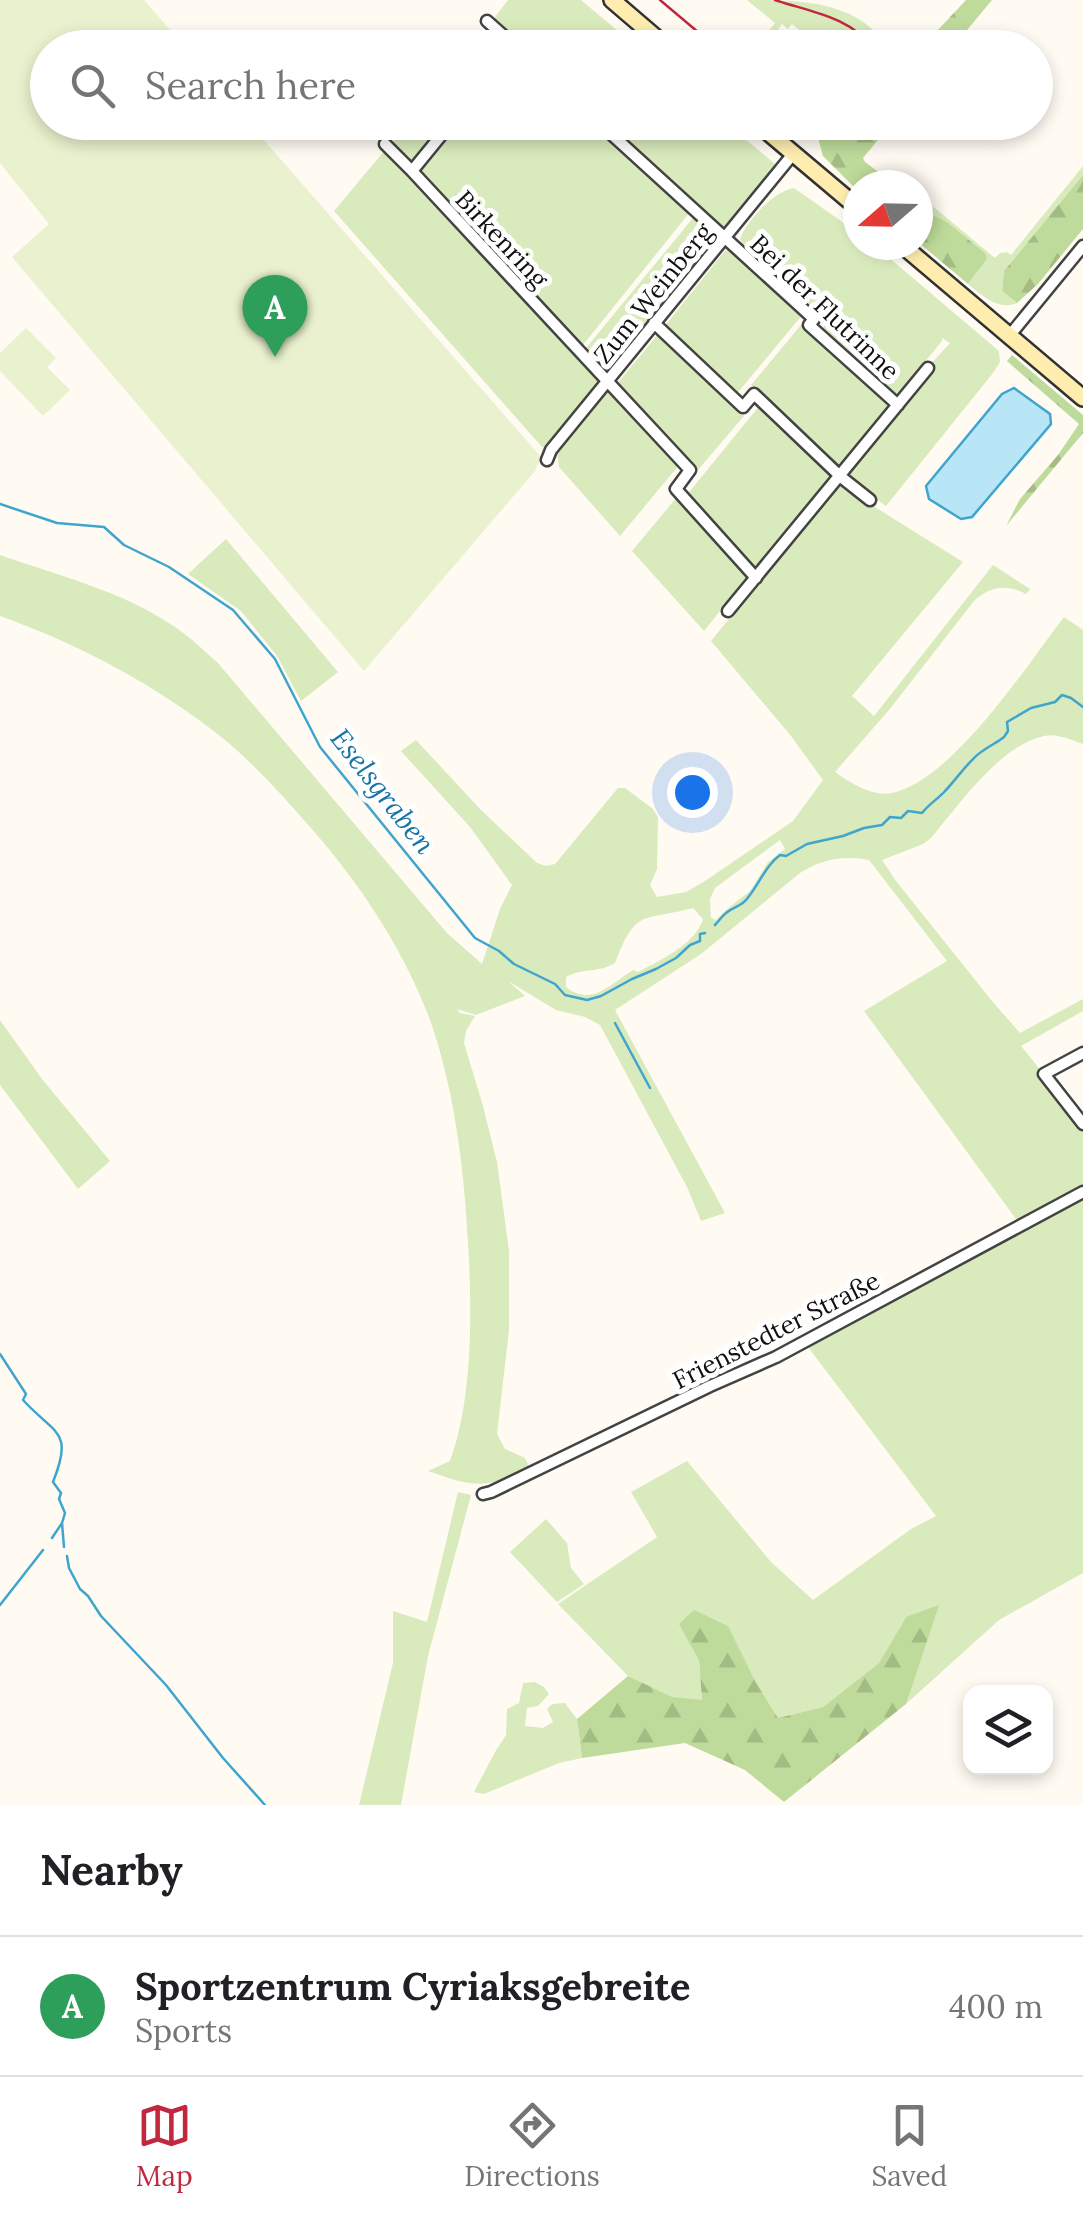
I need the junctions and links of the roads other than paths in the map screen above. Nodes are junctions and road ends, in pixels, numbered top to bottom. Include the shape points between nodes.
1 (612, 0) edge
2 (487, 21) dead end
3 (497, 30) edge
4 (647, 30) edge
5 (438, 140) edge
6 (618, 140) edge
7 (776, 140) edge
8 (385, 144) dead end
9 (792, 154) junction
10 (412, 172) junction
11 (843, 196) edge
12 (724, 238) junction
13 (1083, 246) edge
14 (920, 260) edge
15 (654, 323) junction
16 (1010, 335) junction
17 (928, 368) dead end
18 (607, 381) junction
19 (1083, 398) edge
20 (898, 405) junction
21 (547, 460) dead end
22 (840, 476) junction
23 (870, 500) dead end
24 (756, 578) junction
25 (728, 611) dead end
26 (1083, 1053) edge
27 (1083, 1124) edge
28 (1083, 1192) edge
29 (482, 1494) dead end

1 - 4 main road
2 - 3 street
5 - 10 street
6 - 12 street
7 - 9 main road
8 - 10 street, Birkenring
9 - 11 main road
9 - 12 street, Zum Weinberg
10 - 18 street, Birkenring
12 - 15 street, Zum Weinberg
12 - 20 street, Bei der Flutrinne
13 - 16 street
14 - 16 main road
15 - 18 street, Zum Weinberg
15 - 22 street via 742,407 754,394
16 - 19 main road
17 - 20 street, Bei der Flutrinne
18 - 21 street, Zum Weinberg
18 - 24 street, Birkenring via 690,470 676,489
20 - 22 street, Bei der Flutrinne
22 - 23 street
22 - 24 street, Bei der Flutrinne
24 - 25 street, Bei der Flutrinne
26 - 27 street via 1044,1074
28 - 29 street, Frienstedter Straße via 776,1357

